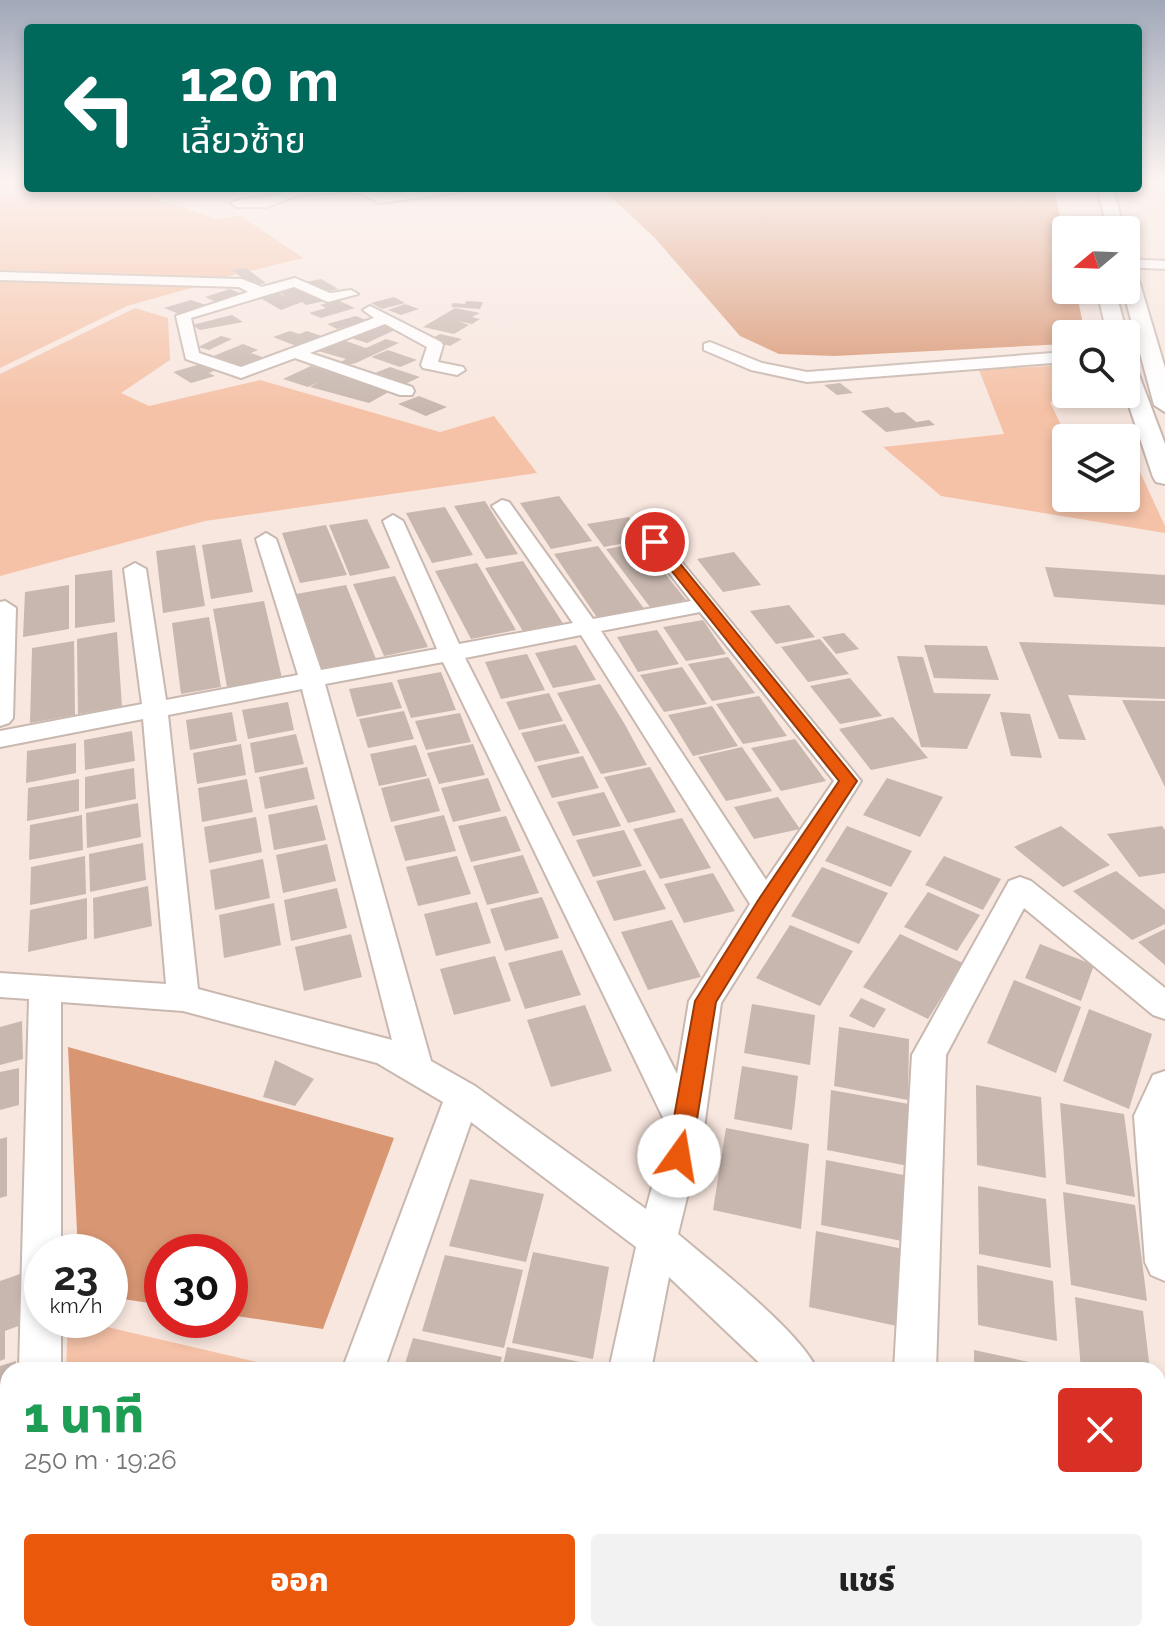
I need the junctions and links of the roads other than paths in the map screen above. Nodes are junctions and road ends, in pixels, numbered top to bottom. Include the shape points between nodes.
1 (1140, 265) edge
2 (1165, 265) edge
3 (0, 276) edge
4 (260, 292) junction
5 (1137, 304) edge
6 (386, 319) junction
7 (710, 347) dead end
8 (298, 354) junction
9 (1052, 358) edge
10 (457, 370) dead end
11 (406, 391) dead end
12 (1163, 394) edge
13 (1140, 406) edge
14 (1165, 477) edge
15 (502, 506) dead end
16 (393, 521) dead end
17 (266, 539) dead end
18 (655, 542) dead end
19 (135, 569) dead end
20 (703, 605) junction
21 (5, 608) dead end
22 (587, 627) junction
23 (451, 654) junction
24 (312, 681) junction
25 (155, 710) junction
26 (0, 718) edge
27 (0, 739) edge
28 (766, 904) junction
29 (0, 985) edge
30 (45, 989) junction
31 (183, 998) junction
32 (1165, 1006) edge
33 (416, 1067) junction
34 (1165, 1085) edge
35 (463, 1096) junction
36 (686, 1128) junction
37 (657, 1240) junction
38 (1165, 1262) edge
39 (40, 1362) edge
40 (366, 1362) edge
41 (632, 1362) edge
42 (788, 1362) edge
43 (915, 1362) edge

1 - 2 street
3 - 4 street via 242,283
4 - 6 street via 295,282 328,298 348,288 357,303
4 - 8 street via 183,316 192,356 241,373
5 - 12 main road
6 - 8 street
6 - 10 street via 435,345 429,365
7 - 9 street via 735,361 807,377
8 - 11 street
13 - 14 main road
15 - 22 street
16 - 23 street
17 - 24 street
18 - 20 street
19 - 25 street
20 - 22 street
20 - 28 street via 848,781
21 - 26 street
22 - 23 street
22 - 28 street
23 - 24 street
23 - 36 street
24 - 25 street
24 - 33 street
25 - 27 street
25 - 31 street
28 - 36 street via 705,1001
29 - 30 street
30 - 31 street
30 - 39 street
31 - 33 street via 387,1052
32 - 43 street via 1020,888 929,1055
33 - 35 street
34 - 38 street via 1152,1116
35 - 37 street
35 - 40 street
36 - 37 street
37 - 41 street
37 - 42 street

